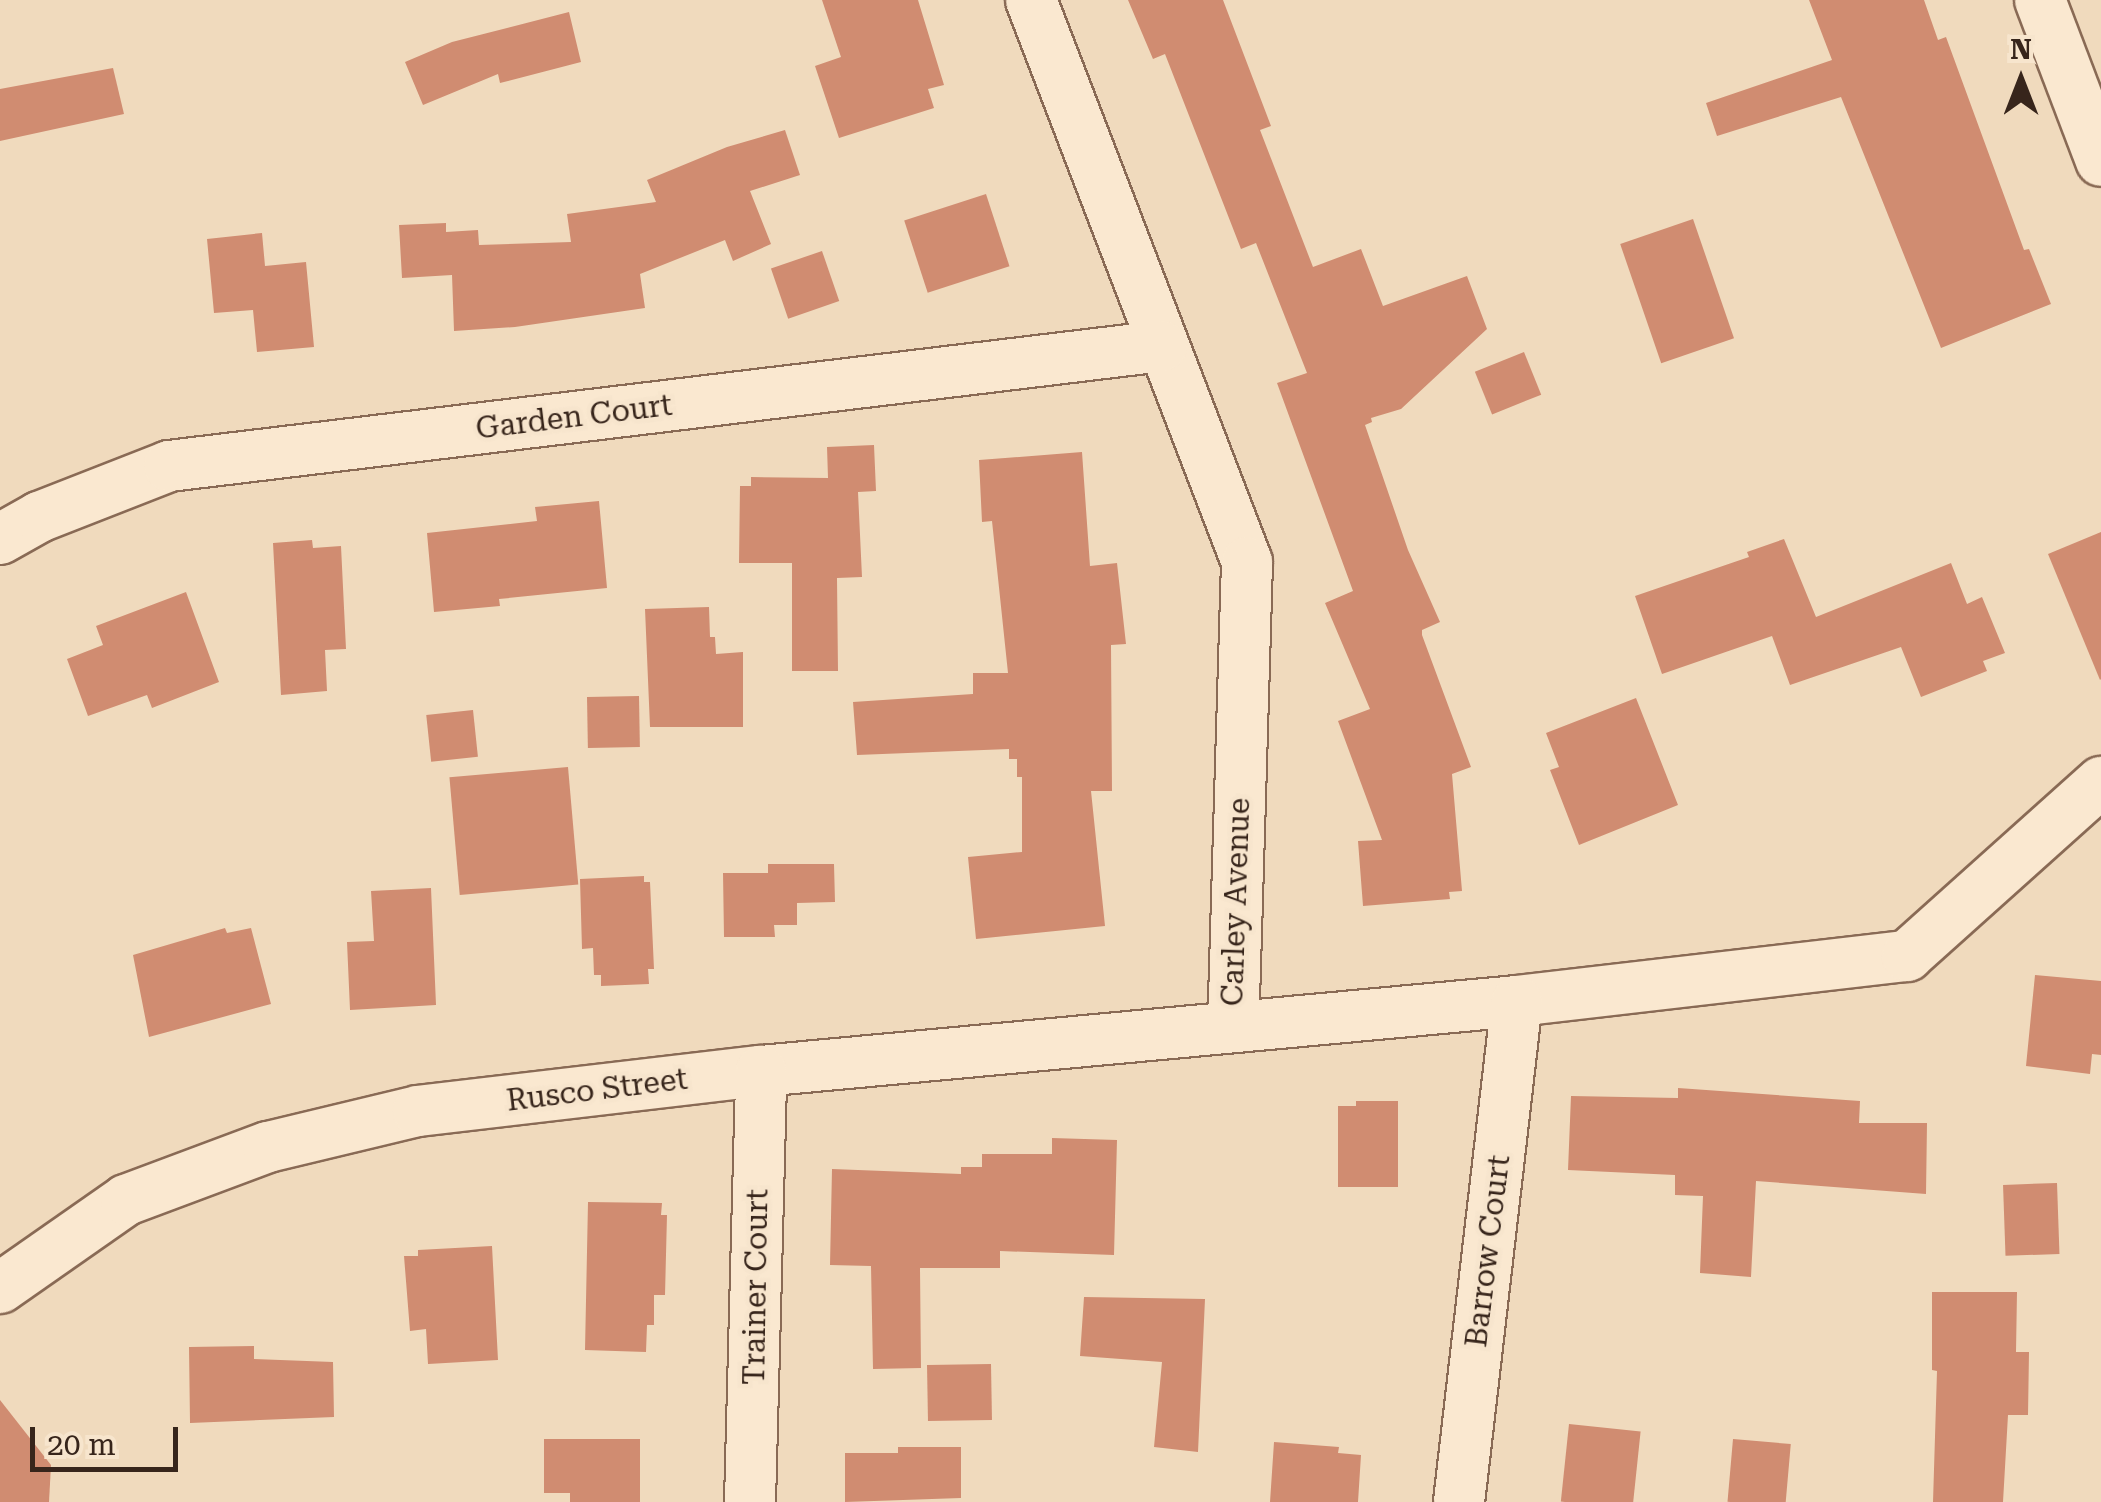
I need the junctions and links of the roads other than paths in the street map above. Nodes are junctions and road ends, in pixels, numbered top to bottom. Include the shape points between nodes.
1 (1031, 0) edge
2 (2040, 0) edge
3 (2101, 161) edge
4 (1162, 346) junction
5 (0, 539) edge
6 (2101, 782) edge
7 (1517, 1000) junction
8 (1233, 1025) junction
9 (761, 1071) junction
10 (0, 1288) edge
11 (750, 1502) edge
12 (1459, 1502) edge

1 - 4 street, Carley Avenue
2 - 3 street
4 - 5 street, Garden Court via 169,466
4 - 8 street, Carley Avenue via 1247,562
6 - 7 street, Carley Avenue via 1907,956
7 - 8 street, Carley Avenue
7 - 12 street, Barrow Court
8 - 9 street, Rusco Street
9 - 10 street, Rusco Street via 418,1111 268,1147 126,1200
9 - 11 street, Trainer Court

